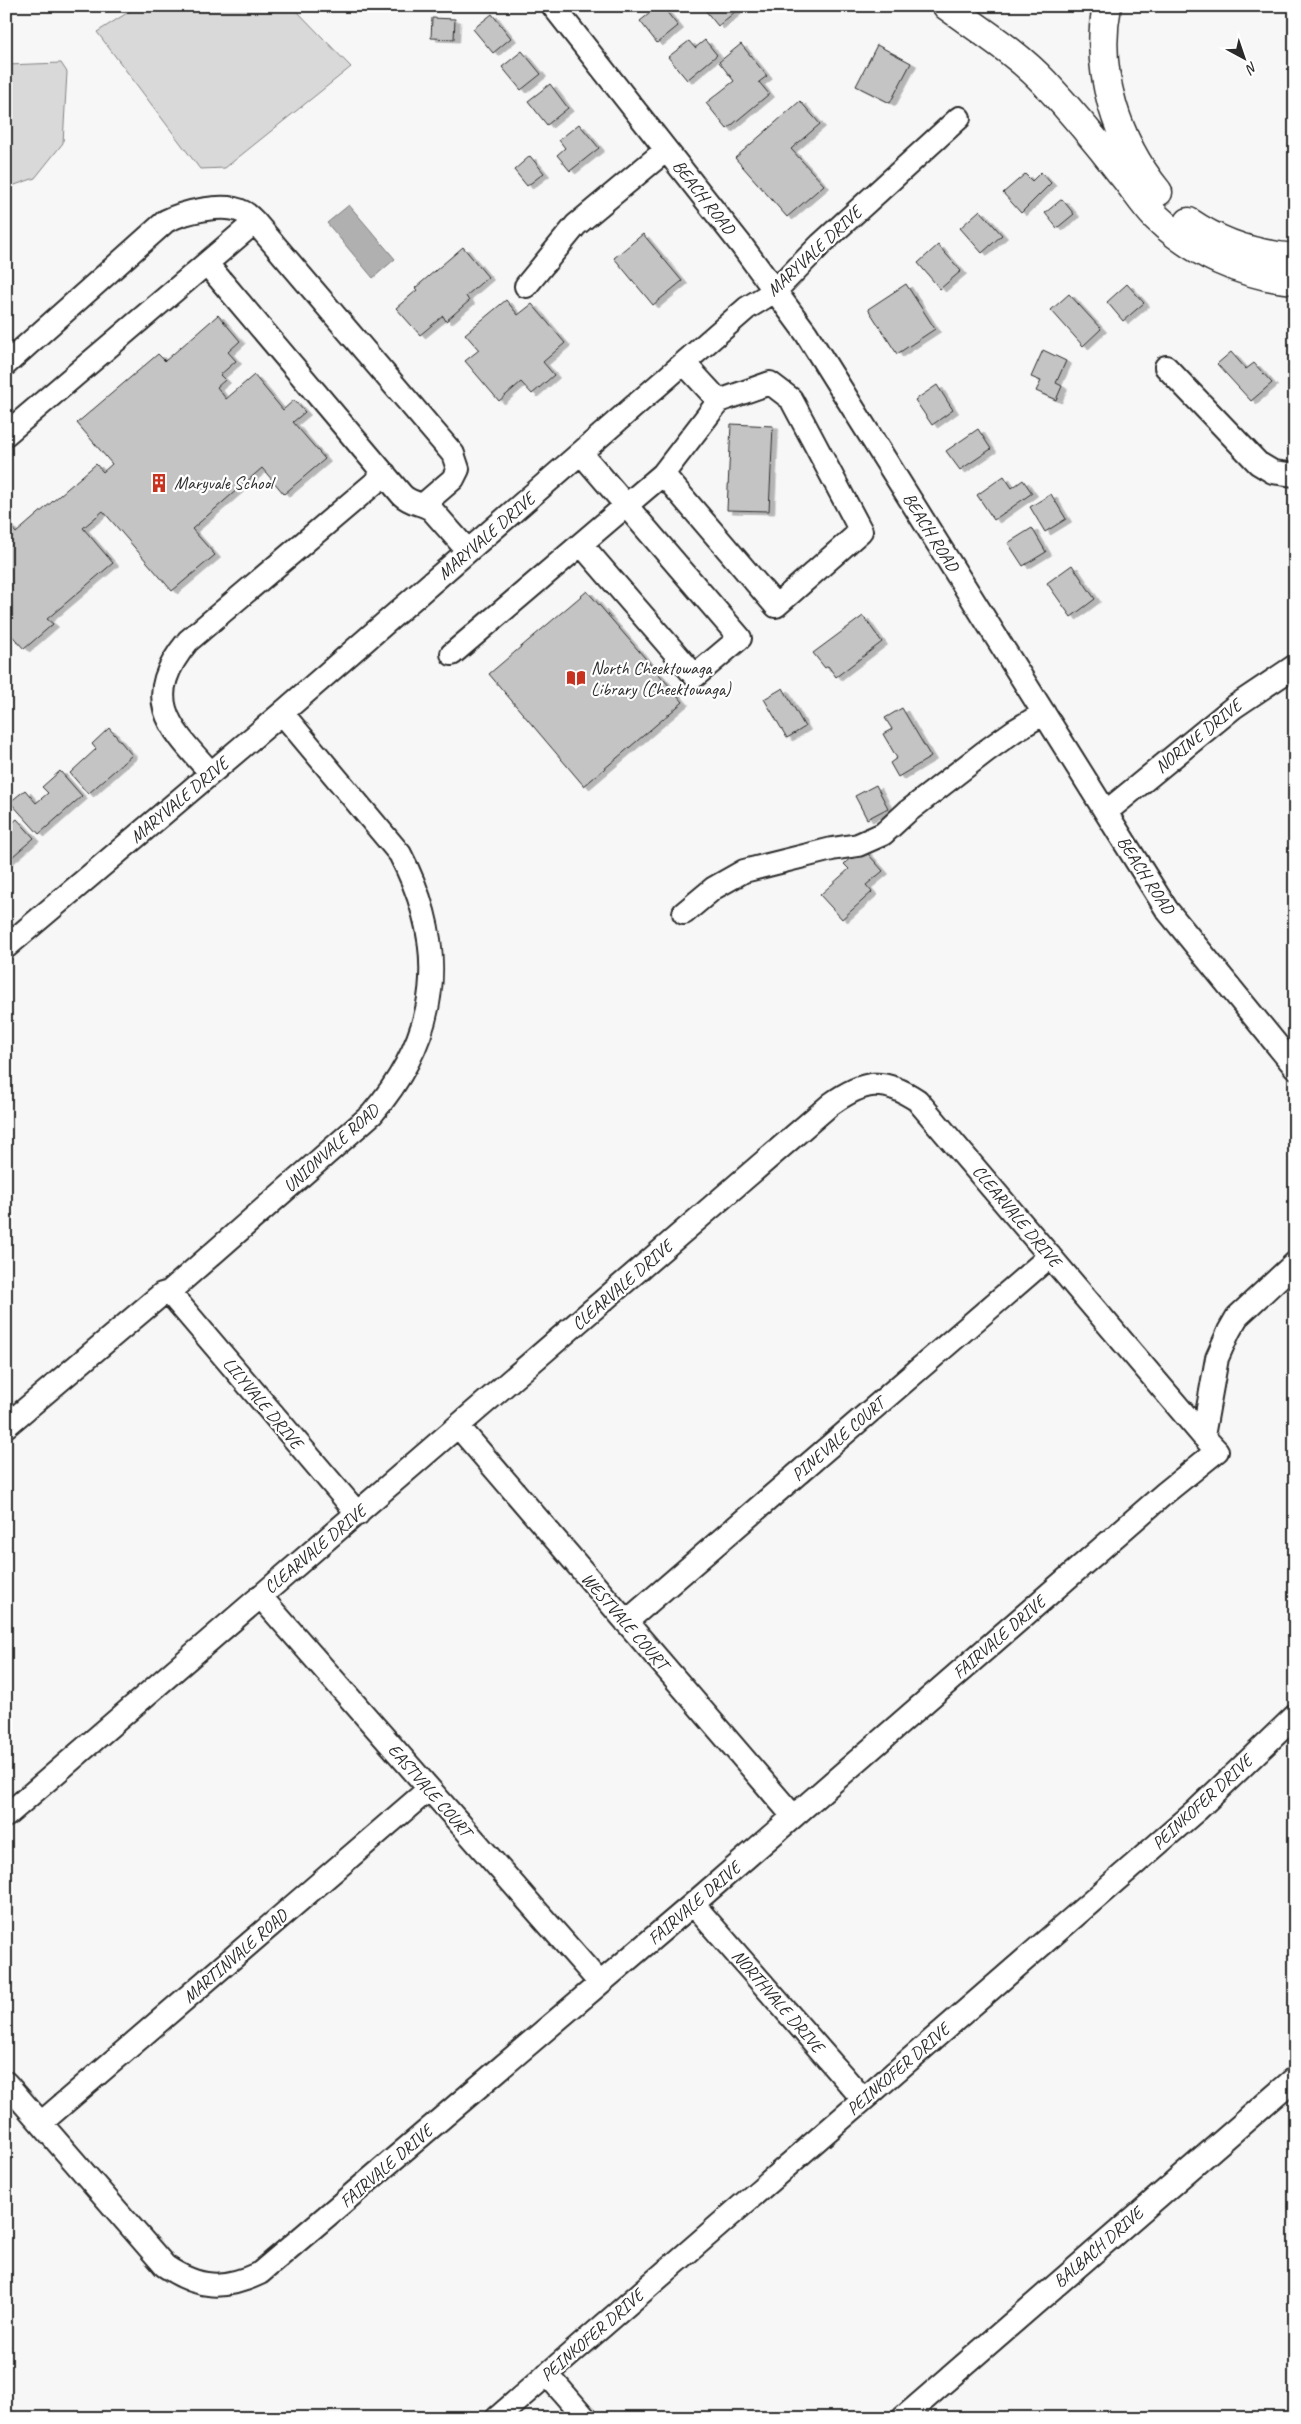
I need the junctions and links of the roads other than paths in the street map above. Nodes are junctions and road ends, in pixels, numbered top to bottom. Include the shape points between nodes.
1 (553, 6) edge
2 (947, 6) edge
3 (1107, 6) edge
4 (960, 118) dead end
5 (666, 150) junction
6 (255, 222) junction
7 (1295, 258) edge
8 (207, 264) junction
9 (1295, 280) edge
10 (526, 286) dead end
11 (775, 291) junction
12 (684, 363) junction
13 (6, 364) edge
14 (1166, 367) dead end
15 (718, 401) junction
16 (6, 434) edge
17 (581, 453) junction
18 (385, 474) junction
19 (663, 474) junction
20 (1295, 475) edge
21 (424, 504) junction
22 (625, 507) junction
23 (581, 544) junction
24 (468, 551) junction
25 (452, 654) dead end
26 (1295, 666) edge
27 (282, 713) junction
28 (1044, 713) junction
29 (211, 773) junction
30 (1106, 812) junction
31 (684, 913) dead end
32 (6, 947) edge
33 (1295, 1067) edge
34 (1050, 1256) junction
35 (1295, 1263) edge
36 (169, 1292) junction
37 (6, 1426) edge
38 (458, 1426) junction
39 (1203, 1436) junction
40 (358, 1514) junction
41 (260, 1596) junction
42 (626, 1622) junction
43 (1295, 1716) edge
44 (429, 1789) junction
45 (6, 1816) edge
46 (793, 1816) junction
47 (693, 1904) junction
48 (600, 1983) junction
49 (1295, 2078) edge
50 (6, 2083) edge
51 (863, 2099) junction
52 (41, 2123) junction
53 (547, 2374) junction
54 (497, 2418) edge
55 (585, 2418) edge
56 (902, 2418) edge

1 - 5 street, BEACH ROAD
2 - 9 highway via 1044,82 1156,217 1185,240 1215,259 1250,272
3 - 7 highway via 1104,25 1106,79 1117,119 1148,181 1169,206 1209,235 1235,247
4 - 11 street, MARYVALE DRIVE via 821,244
5 - 10 street via 576,225
5 - 11 street, BEACH ROAD
6 - 8 street
6 - 13 street via 243,212 218,208 180,214 166,221
6 - 21 street via 453,454 458,470 453,479
8 - 16 street
8 - 18 street
11 - 12 street, MARYVALE DRIVE via 747,308
11 - 28 street, BEACH ROAD via 806,333
12 - 15 street
12 - 17 street, MARYVALE DRIVE
14 - 20 street via 1258,463 1273,472
15 - 19 street
15 - 19 street via 770,383 791,399 862,531 776,606
17 - 22 street
17 - 24 street, MARYVALE DRIVE
18 - 21 street via 406,499
18 - 29 street via 188,641 171,662 163,694 164,712 175,733
19 - 22 street
21 - 24 street
22 - 23 street
22 - 23 street via 740,638 696,676
23 - 25 street
24 - 27 street, MARYVALE DRIVE
26 - 30 street, NORINE DRIVE via 1234,707
27 - 29 street, MARYVALE DRIVE
27 - 36 street, UNIONVALE ROAD via 406,865 430,938 430,1004 419,1041 407,1064 372,1114
28 - 30 street, BEACH ROAD
28 - 31 street via 986,751 883,834 858,845 832,848 744,872 714,888
29 - 32 street, MARYVALE DRIVE
30 - 33 street, BEACH ROAD via 1167,910
34 - 38 street, CLEARVALE DRIVE via 917,1100 892,1087 858,1086 831,1104
34 - 39 street, CLEARVALE DRIVE
34 - 42 street, PINEVALE COURT
35 - 39 street via 1237,1317 1229,1331 1217,1358
36 - 37 street, UNIONVALE ROAD via 162,1294
36 - 40 street, LILYVALE DRIVE
38 - 40 street, CLEARVALE DRIVE
38 - 42 street, WESTVALE COURT
39 - 46 street, FAIRVALE DRIVE via 1217,1452 1165,1493
40 - 41 street, CLEARVALE DRIVE
41 - 44 street, EASTVALE COURT
41 - 45 street, CLEARVALE DRIVE
42 - 46 street, WESTVALE COURT
43 - 51 street, PEINKOFER DRIVE via 1196,1810
44 - 48 street, EASTVALE COURT
44 - 52 street, MARTINVALE ROAD
46 - 47 street, FAIRVALE DRIVE
47 - 48 street, FAIRVALE DRIVE
47 - 51 street, NORTHVALE DRIVE
48 - 52 street, FAIRVALE DRIVE via 271,2264 240,2282 221,2286 199,2284 165,2266
49 - 56 street, BALBACH DRIVE
50 - 52 street, FAIRVALE DRIVE
51 - 53 street, PEINKOFER DRIVE
53 - 54 street, PEINKOFER DRIVE
53 - 55 street

